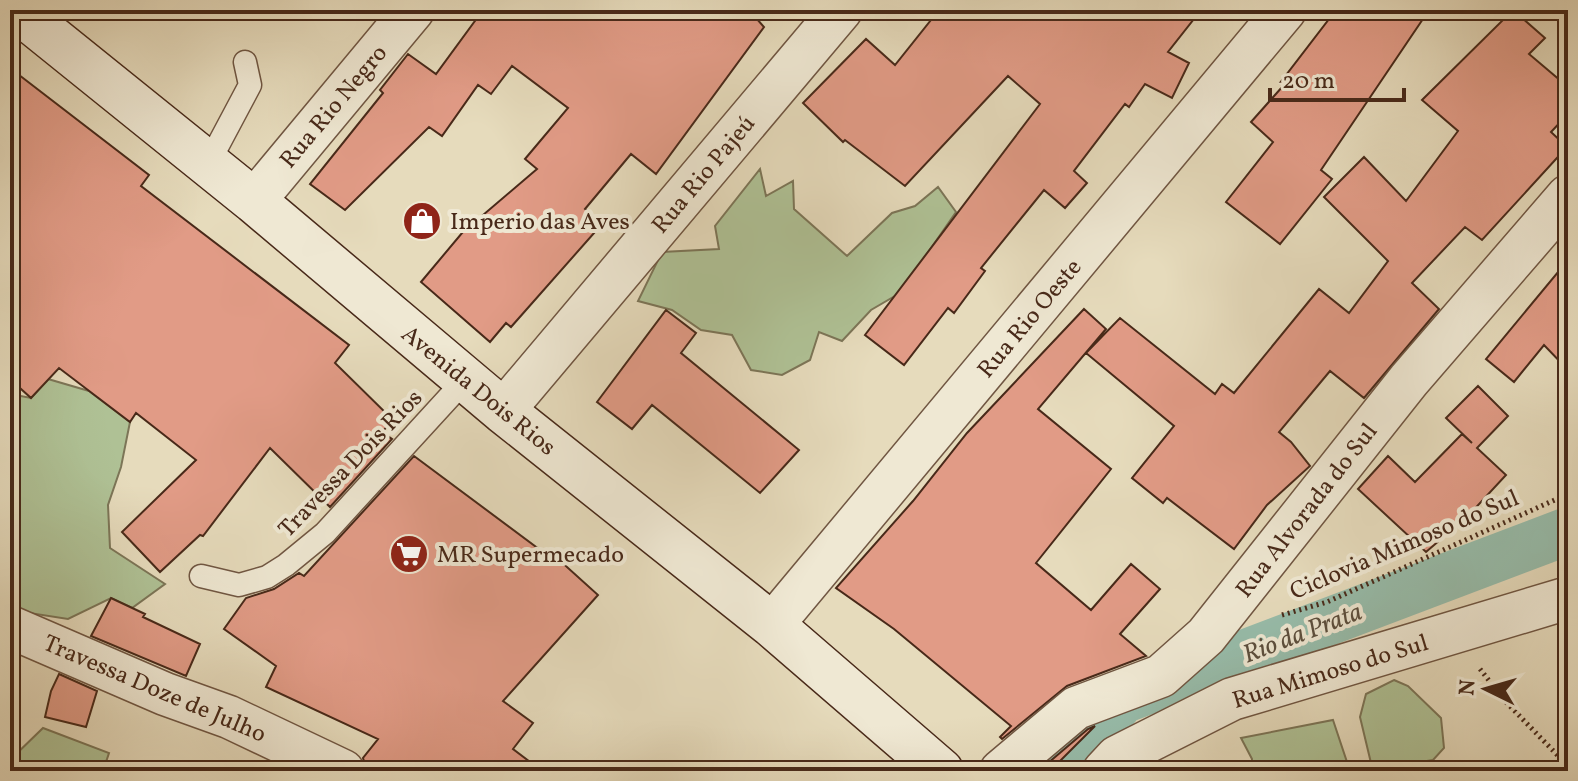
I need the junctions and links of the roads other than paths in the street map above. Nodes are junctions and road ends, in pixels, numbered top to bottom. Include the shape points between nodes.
1 (17, 10) edge
2 (413, 10) edge
3 (841, 10) edge
4 (1285, 10) edge
5 (245, 62) dead end
6 (208, 164) junction
7 (1568, 196) edge
8 (254, 201) junction
9 (465, 380) junction
10 (503, 411) junction
11 (201, 576) dead end
12 (1568, 598) edge
13 (772, 625) junction
14 (10, 627) edge
15 (343, 771) edge
16 (941, 771) edge
17 (1001, 771) edge
18 (1104, 771) edge

1 - 6 main road, Avenida Dois Rios
2 - 8 street, Rua Rio Negro
3 - 10 street, Rua Rio Pajeú
4 - 13 street, Rua Rio Oeste
5 - 6 lane via 250,85
6 - 8 main road, Avenida Dois Rios
7 - 17 street, Rua Alvorada do Sul via 1409,380 1206,636 1161,676 1076,708
8 - 9 main road, Avenida Dois Rios
9 - 10 main road, Avenida Dois Rios
9 - 11 lane, Travessa Dois Rios via 325,533 286,565 239,585
10 - 13 main road, Avenida Dois Rios
12 - 18 street, Rua Mimoso do Sul via 1232,699 1117,757
13 - 16 main road, Avenida Dois Rios
14 - 15 street, Travessa Doze de Julho via 229,717

